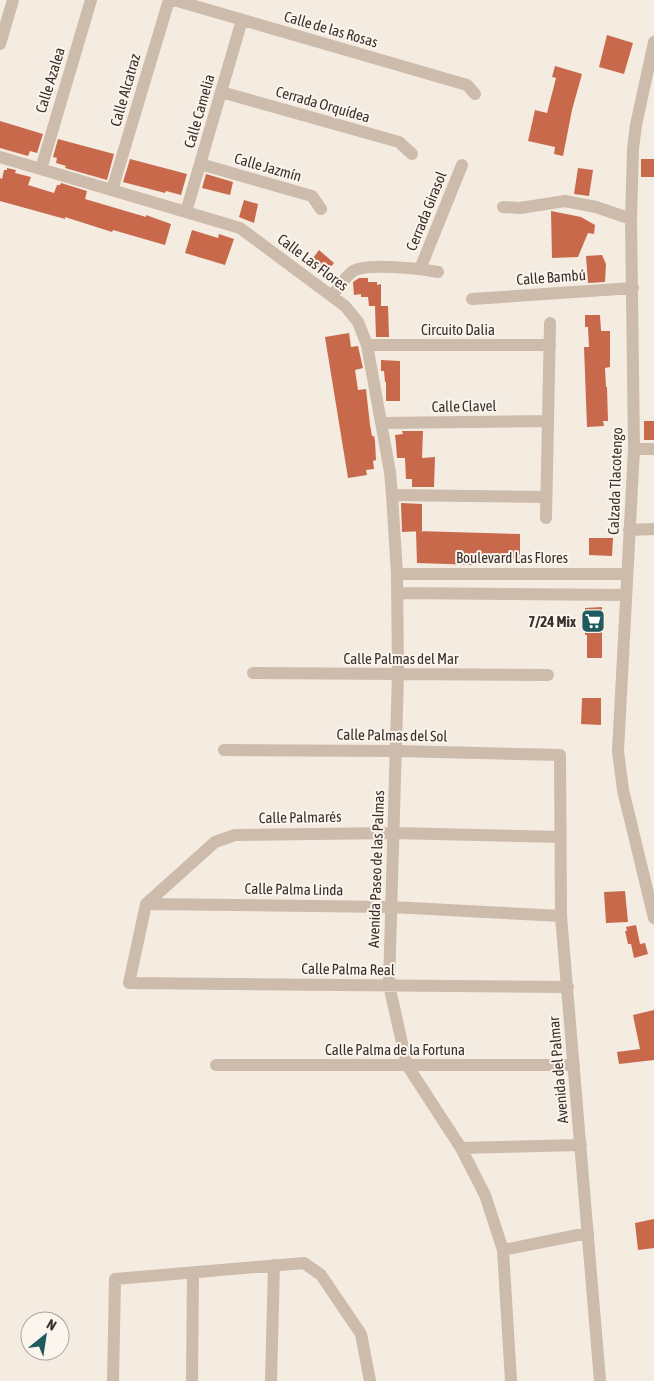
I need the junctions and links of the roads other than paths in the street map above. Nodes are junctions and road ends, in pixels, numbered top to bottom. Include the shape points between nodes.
1 (13, 0) edge
2 (91, 0) edge
3 (169, 0) edge
4 (174, 0) edge
5 (242, 20) junction
6 (654, 42) edge
7 (0, 44) edge
8 (221, 92) junction
9 (475, 94) dead end
10 (412, 154) dead end
11 (0, 157) edge
12 (200, 164) junction
13 (462, 165) dead end
14 (41, 170) junction
15 (112, 190) junction
16 (503, 207) dead end
17 (321, 209) dead end
18 (186, 212) junction
19 (631, 219) junction
20 (420, 268) junction
21 (438, 272) dead end
22 (633, 288) junction
23 (332, 296) junction
24 (472, 299) dead end
25 (550, 323) dead end
26 (367, 345) junction
27 (550, 345) junction
28 (548, 421) junction
29 (381, 424) junction
30 (634, 449) junction
31 (654, 449) edge
32 (392, 495) junction
33 (546, 497) junction
34 (546, 518) dead end
35 (654, 529) edge
36 (629, 530) junction
37 (397, 574) junction
38 (627, 574) junction
39 (397, 593) junction
40 (626, 595) junction
41 (253, 673) dead end
42 (398, 674) junction
43 (548, 675) dead end
44 (224, 750) dead end
45 (396, 751) junction
46 (560, 755) joint
47 (393, 832) junction
48 (560, 836) junction
49 (146, 904) junction
50 (391, 907) junction
51 (561, 916) junction
52 (654, 918) edge
53 (389, 985) junction
54 (568, 987) junction
55 (216, 1065) dead end
56 (407, 1065) junction
57 (574, 1065) junction
58 (581, 1145) junction
59 (461, 1148) junction
60 (588, 1234) junction
61 (503, 1250) junction
62 (274, 1265) junction
63 (193, 1273) junction
64 (113, 1381) edge
65 (192, 1381) edge
66 (271, 1381) edge
67 (370, 1381) edge
68 (512, 1381) edge
69 (600, 1381) edge

1 - 7 street
2 - 14 street, Calle Azalea
3 - 15 street, Calle Alcatraz
4 - 5 street, Calle de las Rosas
5 - 8 street, Calle Camelia
5 - 9 street, Calle de las Rosas via 467,85
6 - 19 street, Calzada Tlacotengo via 633,149
8 - 10 street, Cerrada Orquídea via 398,142
8 - 12 street, Calle Camelia
11 - 14 street, Calle Las Flores
12 - 17 street, Calle Jazmín via 312,196
12 - 18 street, Calle Camelia
13 - 20 street, Cerrada Girasol
14 - 15 street, Calle Las Flores
15 - 18 street, Calle Las Flores
16 - 19 street via 520,208 565,201
18 - 23 street, Calle Las Flores via 240,228
19 - 22 street, Calzada Tlacotengo
20 - 21 street, Cerrada Girasol
20 - 23 street, Cerrada Girasol via 369,267 353,270
22 - 24 street, Calle Bambú
22 - 30 street, Calzada Tlacotengo
23 - 26 street, Calle Las Flores via 358,322
25 - 27 street
26 - 27 street, Circuito Dalia
26 - 29 street, Calle Las Flores
27 - 28 street
28 - 29 street, Calle Clavel
28 - 33 street
29 - 32 street, Calle Las Flores
30 - 31 street
30 - 36 street, Calzada Tlacotengo
32 - 33 street
32 - 37 street, Calle Las Flores
33 - 34 street
35 - 36 street
36 - 38 street, Calzada Tlacotengo
37 - 38 street, Boulevard Las Flores
37 - 39 street, Avenida Paseo de las Palmas
38 - 40 street, Calzada Tlacotengo
39 - 40 street
39 - 42 street, Avenida Paseo de las Palmas
40 - 52 street, Calzada Tlacotengo via 618,752 623,790
41 - 42 street, Calle Palmas del Mar
42 - 43 street, Calle Palmas del Mar
42 - 45 street, Avenida Paseo de las Palmas
44 - 45 street, Calle Palmas del Sol
45 - 46 street, Calle Palmas del Sol
45 - 47 street, Avenida Paseo de las Palmas
46 - 48 street, Avenida del Palmar
47 - 48 street, Calle Palmarés
47 - 49 street, Calle Palmarés via 235,835 215,842
47 - 50 street, Avenida Paseo de las Palmas
48 - 51 street, Avenida del Palmar
49 - 50 street, Calle Palma Linda
49 - 53 street, Calle Palma Real via 129,983
50 - 51 street, Calle Palma Linda
50 - 53 street, Avenida Paseo de las Palmas
51 - 54 street, Avenida del Palmar
53 - 54 street, Calle Palma Real
53 - 56 street, Avenida Paseo de las Palmas
54 - 57 street, Avenida del Palmar
55 - 56 street, Calle Palma de la Fortuna
56 - 57 street, Calle Palma de la Fortuna
56 - 59 street, Avenida Paseo de las Palmas
57 - 58 street, Avenida del Palmar
58 - 59 street
58 - 60 street, Avenida del Palmar
59 - 61 street, Avenida Paseo de las Palmas via 485,1195
60 - 61 street
60 - 69 street, Avenida del Palmar
61 - 68 street, Avenida Paseo de las Palmas
62 - 63 street
62 - 66 street
62 - 67 street via 304,1263 322,1275 360,1334
63 - 64 street via 115,1279
63 - 65 street

